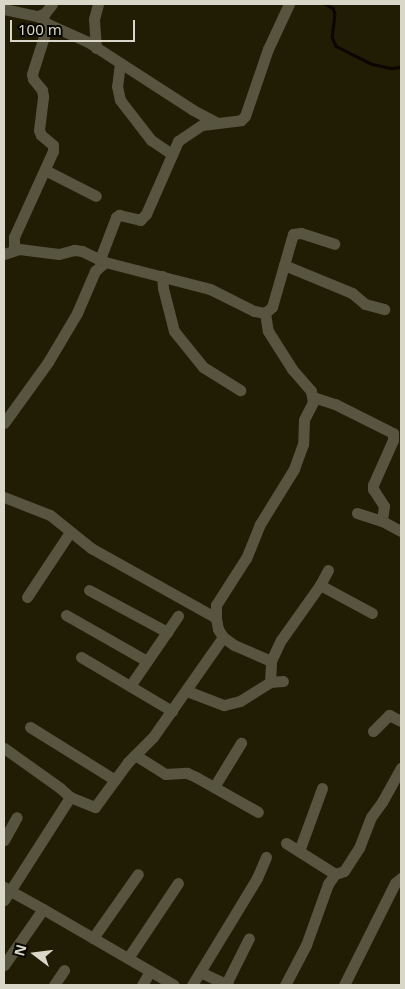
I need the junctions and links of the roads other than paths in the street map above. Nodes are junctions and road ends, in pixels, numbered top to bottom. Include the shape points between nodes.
1 (52, 4) edge
2 (98, 4) edge
3 (289, 4) edge
4 (4, 9) edge
5 (38, 16) junction
6 (48, 24) junction
7 (96, 48) junction
8 (120, 63) junction
9 (217, 123) junction
10 (172, 154) junction
11 (45, 170) junction
12 (96, 196) dead end
13 (334, 244) dead end
14 (9, 252) edge
15 (102, 261) junction
16 (284, 265) junction
17 (162, 276) junction
18 (384, 309) dead end
19 (265, 313) junction
20 (240, 390) dead end
21 (313, 398) junction
22 (4, 402) edge
23 (14, 409) junction
24 (4, 423) edge
25 (397, 441) edge
26 (4, 497) edge
27 (357, 513) dead end
28 (382, 521) junction
29 (401, 531) edge
30 (70, 532) junction
31 (328, 570) dead end
32 (320, 585) junction
33 (89, 590) dead end
34 (27, 597) dead end
35 (372, 613) dead end
36 (66, 615) dead end
37 (178, 616) dead end
38 (216, 618) junction
39 (167, 632) junction
40 (223, 638) junction
41 (81, 657) dead end
42 (147, 661) junction
43 (271, 661) junction
44 (283, 681) dead end
45 (270, 682) junction
46 (130, 686) junction
47 (188, 691) junction
48 (172, 712) junction
49 (401, 721) edge
50 (30, 727) dead end
51 (373, 731) dead end
52 (241, 743) dead end
53 (4, 748) edge
54 (135, 754) junction
55 (401, 768) edge
56 (115, 780) junction
57 (214, 787) junction
58 (322, 788) dead end
59 (70, 797) junction
60 (258, 812) dead end
61 (17, 817) dead end
62 (4, 840) edge
63 (286, 843) dead end
64 (299, 851) junction
65 (266, 857) dead end
66 (138, 874) dead end
67 (335, 874) junction
68 (401, 878) edge
69 (178, 883) dead end
70 (6, 893) edge
71 (43, 908) junction
72 (93, 938) junction
73 (249, 938) dead end
74 (128, 958) junction
75 (4, 965) edge
76 (64, 970) dead end
77 (150, 971) junction
78 (200, 972) junction
79 (54, 985) edge
80 (142, 985) edge
81 (174, 985) edge
82 (192, 985) edge
83 (227, 985) edge
84 (285, 985) edge
85 (344, 985) edge

1 - 5 street
2 - 7 street via 94,19
3 - 9 street via 268,49 245,116 241,120
4 - 5 street
5 - 6 street
6 - 7 street
6 - 11 street via 32,74 43,96 39,130 53,145 52,157
7 - 8 street
8 - 9 street
8 - 10 street via 117,86 120,100 151,140
9 - 10 street via 202,125 185,135
10 - 15 street via 143,219 116,217
11 - 12 street
11 - 14 street
13 - 16 street via 295,233
14 - 15 street via 27,248 59,254 74,250
15 - 17 street
15 - 23 street via 48,362
16 - 18 street via 352,293 365,304
16 - 19 street via 272,307
17 - 19 street via 210,289 254,311
17 - 20 street via 174,331 203,367
19 - 21 street via 268,331 276,346
21 - 25 street via 335,404 384,427 393,433
21 - 38 street via 304,420 302,444 294,469 260,524 246,558 216,605
22 - 23 street
23 - 24 street
25 - 28 street via 373,485 384,506
26 - 30 street via 50,515
27 - 28 street
28 - 29 street
30 - 34 street
30 - 38 street via 91,548
31 - 32 street
32 - 35 street
32 - 43 street via 281,640
33 - 39 street
36 - 42 street
37 - 39 street
38 - 40 street
39 - 42 street
40 - 43 street
40 - 47 street
41 - 46 street
42 - 46 street
43 - 45 street
44 - 45 street
45 - 47 street via 240,701 224,705
46 - 48 street
47 - 48 street
48 - 54 street
49 - 51 street via 389,716
50 - 56 street
52 - 57 street
53 - 59 street
54 - 56 street
54 - 57 street via 165,774 187,773
55 - 67 street via 370,817 359,848 344,871
56 - 59 street via 95,807
57 - 60 street
58 - 64 street
59 - 70 street
61 - 62 street
63 - 64 street
64 - 67 street
65 - 78 street via 257,878
66 - 72 street
67 - 84 street via 328,884 306,945
68 - 85 street
69 - 74 street
70 - 71 street
71 - 72 street
71 - 75 street
72 - 74 street
73 - 83 street
74 - 77 street
76 - 79 street
77 - 80 street
77 - 81 street
78 - 82 street
78 - 83 street

